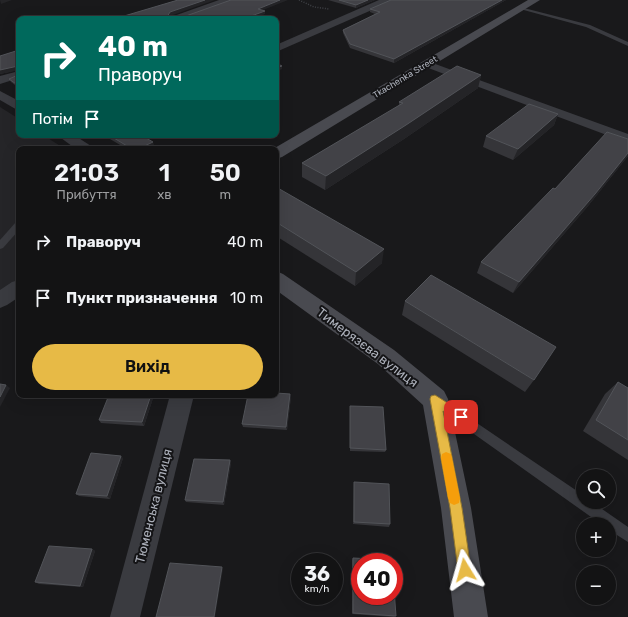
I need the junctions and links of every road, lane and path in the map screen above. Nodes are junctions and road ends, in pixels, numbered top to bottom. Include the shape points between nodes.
1 (228, 0) edge
2 (299, 0) edge
3 (387, 0) edge
4 (535, 0) edge
5 (522, 8) junction
6 (356, 13) junction
7 (183, 16) edge
8 (628, 44) edge
9 (279, 48) edge
10 (427, 64) junction
11 (16, 75) edge
12 (0, 80) edge
13 (0, 94) edge
14 (16, 104) edge
15 (628, 139) edge
16 (279, 152) edge
17 (16, 227) edge
18 (0, 246) edge
19 (279, 281) edge
20 (16, 289) edge
21 (0, 300) edge
22 (181, 398) edge
23 (435, 399) junction
24 (628, 534) edge
25 (125, 617) edge
26 (471, 617) edge

1 - 7 street
2 - 6 path via 314,7
3 - 6 street
4 - 5 street, Tkachenka Street
5 - 8 lane via 588,26
5 - 10 street, Tkachenka Street
6 - 9 street
10 - 15 street
10 - 16 street, Tkachenka Street
11 - 12 street
13 - 14 street
17 - 18 lane
19 - 23 street, Тимерязєва вулиця via 386,357
20 - 21 street
22 - 25 street, Тюменська вулиця
23 - 24 lane
23 - 26 street via 456,508

